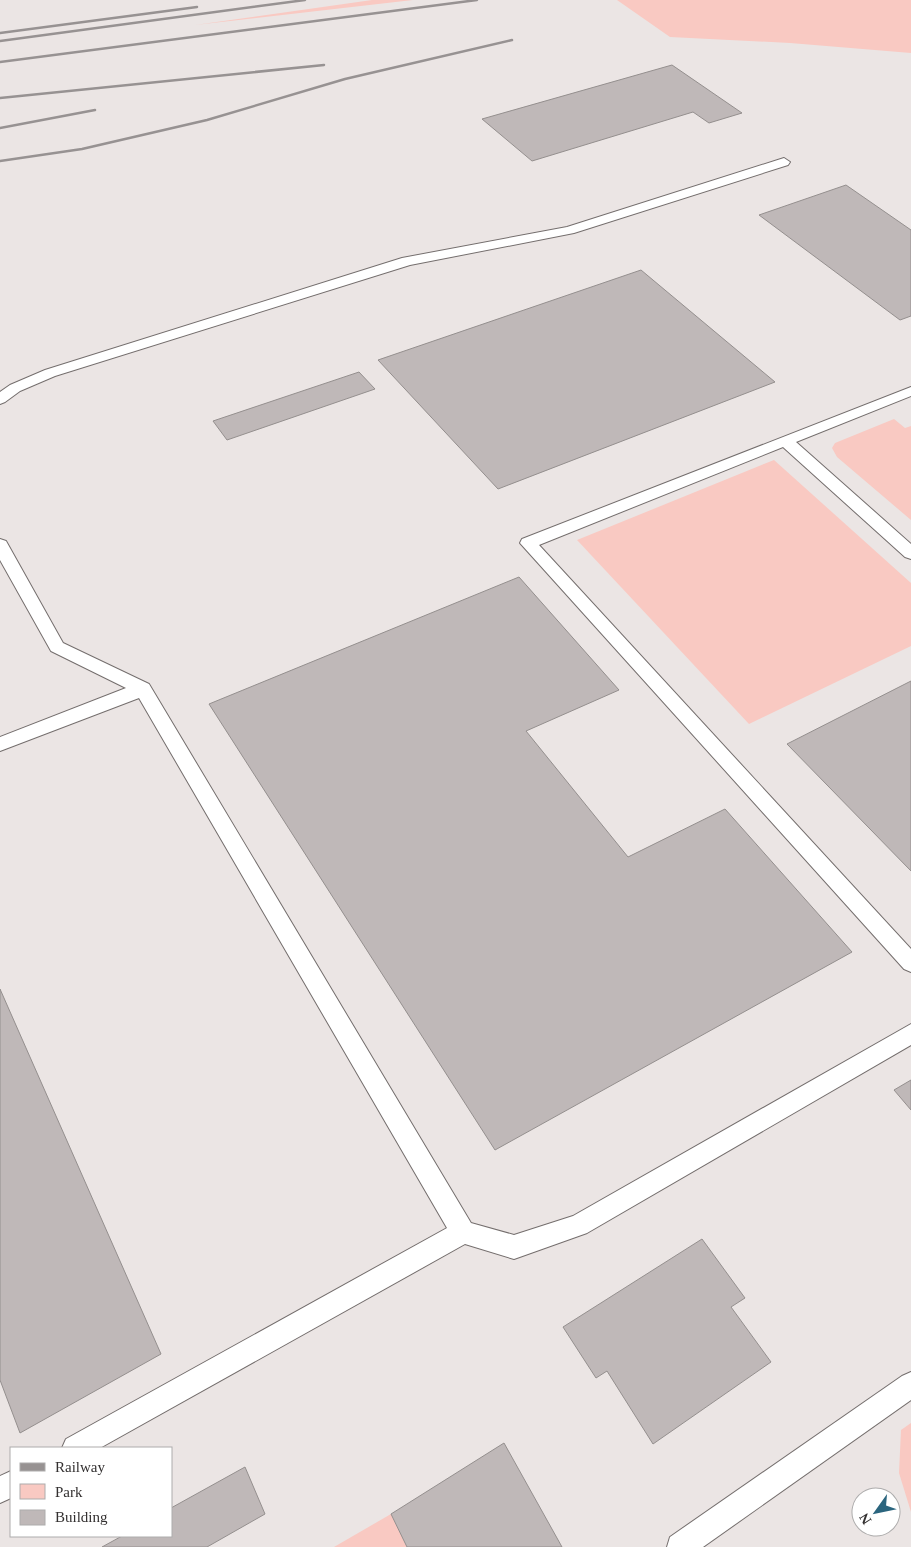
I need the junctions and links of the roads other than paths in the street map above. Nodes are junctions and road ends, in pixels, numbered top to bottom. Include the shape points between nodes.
1 (784, 162) dead end
2 (911, 391) edge
3 (0, 399) edge
4 (785, 441) junction
5 (0, 545) edge
6 (911, 553) edge
7 (143, 689) junction
8 (0, 744) edge
9 (911, 963) edge
10 (911, 1034) edge
11 (463, 1232) junction
12 (911, 1385) edge
13 (77, 1447) edge
14 (680, 1547) edge

1 - 3 lane via 569,230 407,261 50,373 15,388
2 - 4 lane
4 - 6 lane
4 - 9 lane via 528,543
5 - 7 lane via 56,648
7 - 8 lane
7 - 11 lane
10 - 11 lane via 579,1225 514,1247
11 - 13 lane
12 - 14 lane

